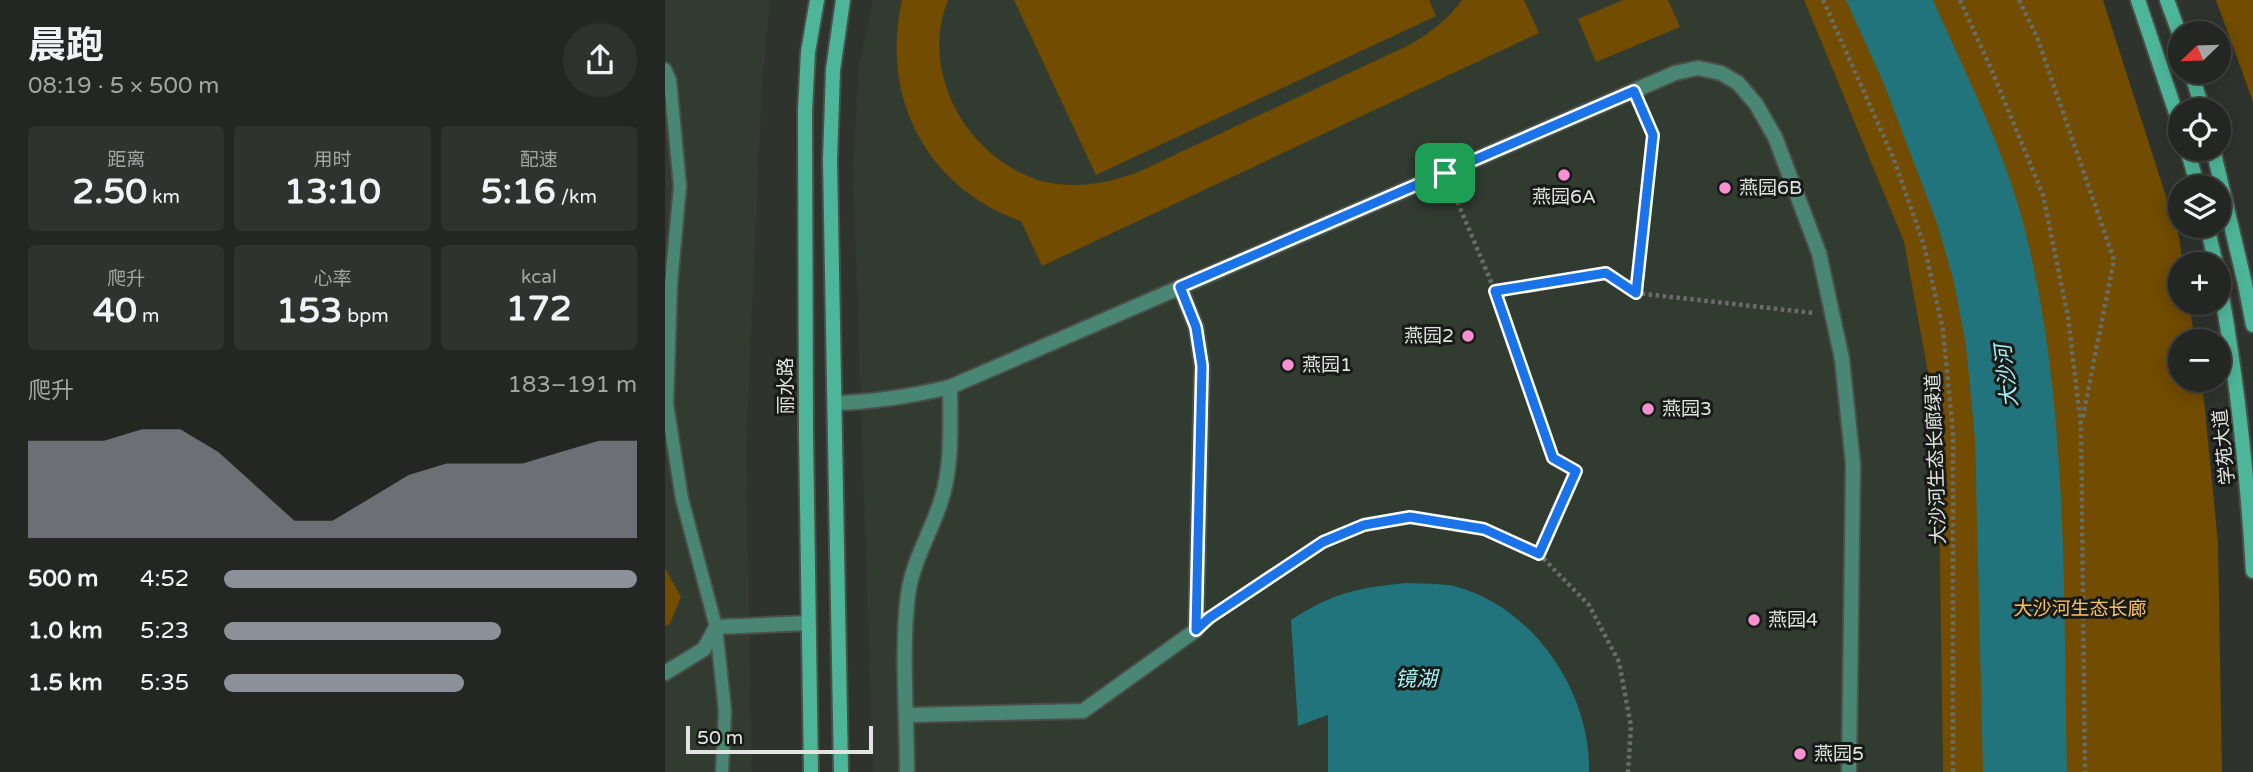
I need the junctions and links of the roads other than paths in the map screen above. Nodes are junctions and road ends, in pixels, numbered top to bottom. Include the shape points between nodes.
1 (817, 0) edge
2 (843, 0) edge
3 (2138, 0) edge
4 (2167, 0) edge
5 (2175, 21) edge
6 (665, 69) edge
7 (2171, 98) edge
8 (2216, 161) edge
9 (1180, 287) junction
10 (2224, 315) edge
11 (2253, 325) edge
12 (667, 383) edge
13 (950, 387) junction
14 (835, 403) junction
15 (2253, 571) edge
16 (809, 623) junction
17 (716, 627) junction
18 (665, 673) edge
19 (907, 715) junction
20 (722, 772) edge
21 (811, 772) edge
22 (841, 772) edge
23 (907, 772) edge
24 (1849, 772) edge

1 - 16 main road, 丽水路 via 805,111
2 - 14 main road via 831,114
3 - 7 main road
4 - 5 main road
6 - 12 lane via 670,80 680,186
8 - 11 main road
9 - 13 street
9 - 19 street via 1196,327 1202,366 1196,630 1083,711
9 - 24 street via 1675,73 1698,68 1738,83 1775,137 1819,253 1842,359 1853,464
10 - 15 main road, 学苑大道 via 2241,423
12 - 17 lane via 682,499
13 - 14 street
13 - 19 street via 950,458 941,502 908,593
14 - 22 main road
16 - 17 street
16 - 21 main road, 丽水路
17 - 18 street via 704,649
17 - 20 lane via 725,711
19 - 23 street

